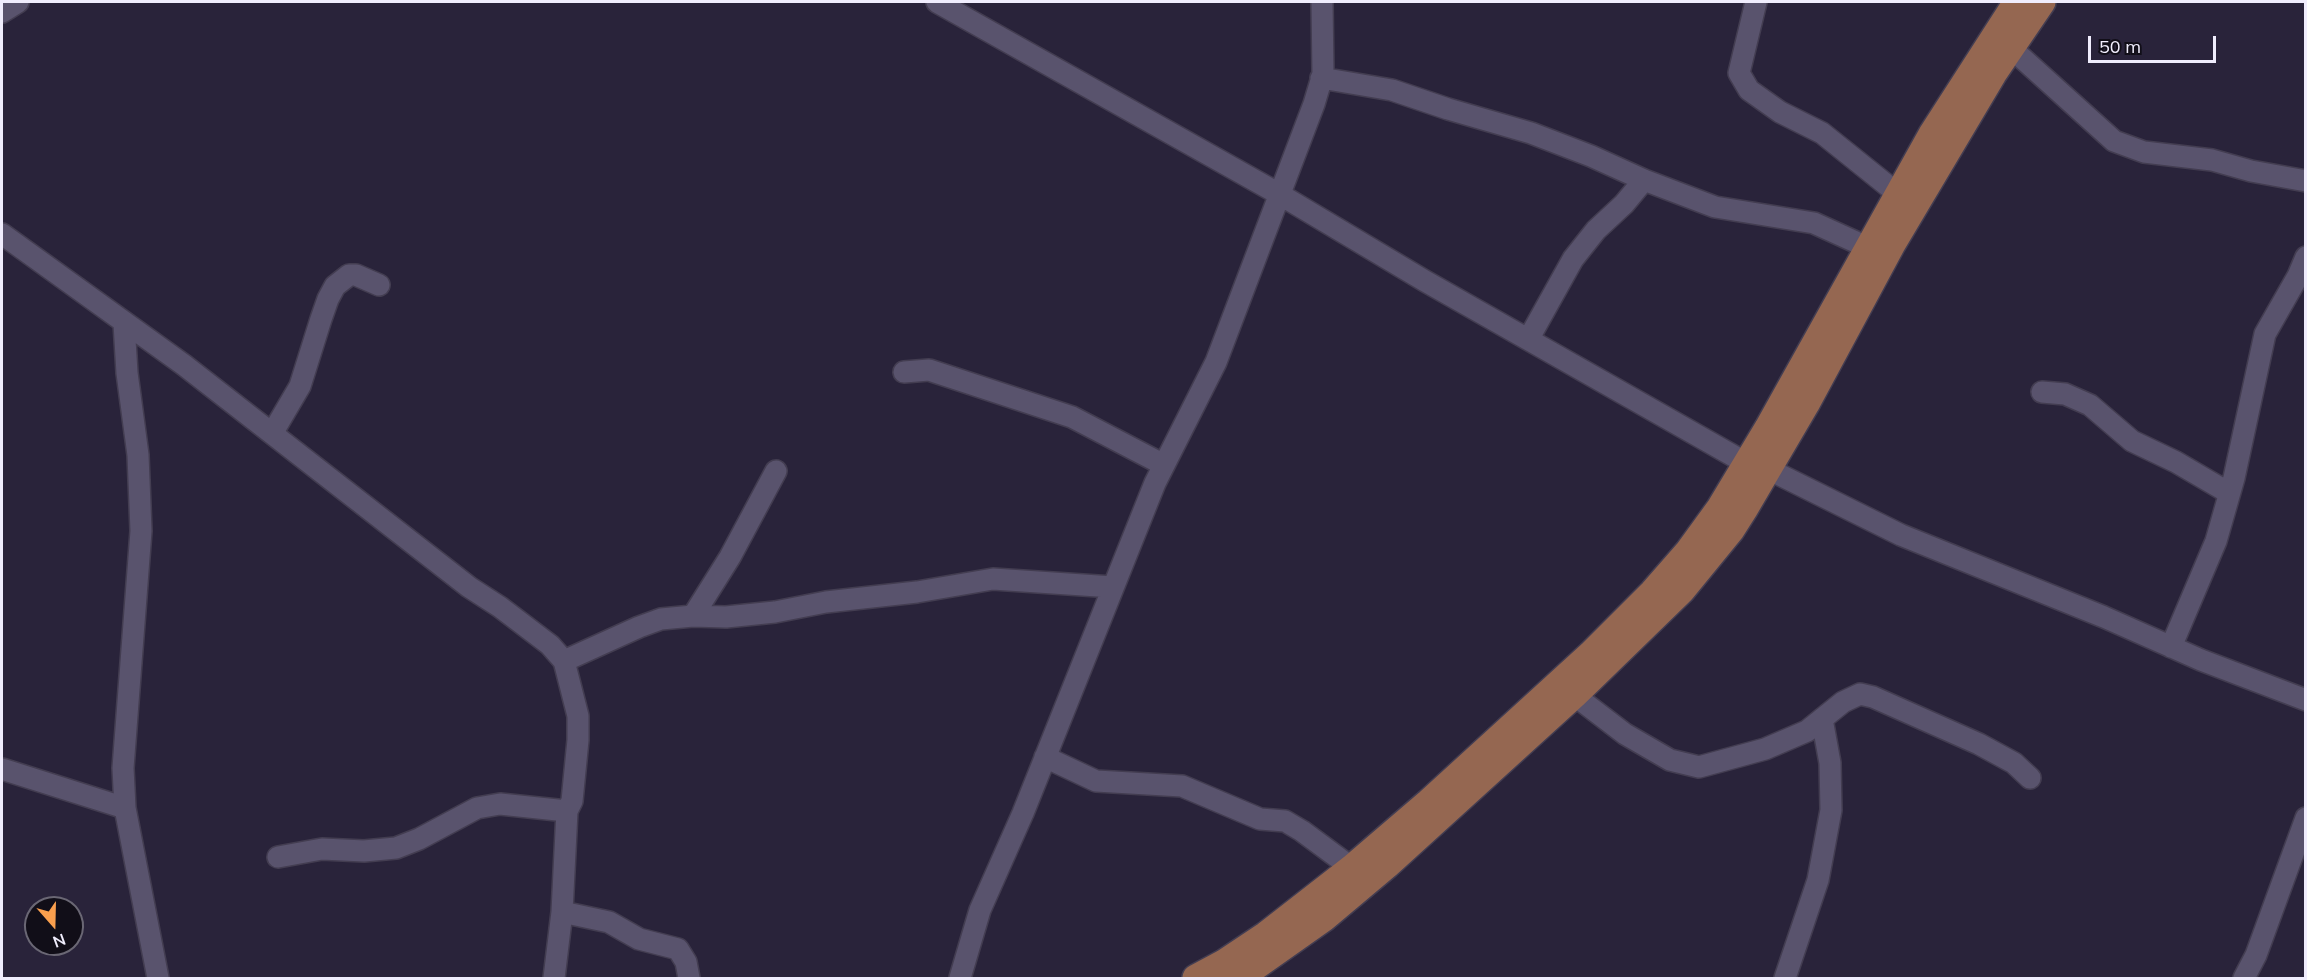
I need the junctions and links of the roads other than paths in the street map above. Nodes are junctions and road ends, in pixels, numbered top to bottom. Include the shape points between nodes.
1 (18, 2) edge
2 (937, 2) edge
3 (1322, 2) edge
4 (1756, 2) edge
5 (2017, 2) edge
6 (2042, 2) edge
7 (2, 12) edge
8 (2011, 48) junction
9 (1321, 78) junction
10 (1644, 180) junction
11 (2306, 182) edge
12 (1279, 194) junction
13 (1898, 194) junction
14 (2, 234) edge
15 (1869, 248) junction
16 (2306, 257) edge
17 (379, 285) dead end
18 (124, 323) junction
19 (1529, 339) junction
20 (904, 372) dead end
21 (2042, 392) dead end
22 (273, 432) junction
23 (1164, 465) junction
24 (1757, 466) junction
25 (776, 471) dead end
26 (2229, 493) junction
27 (1113, 587) junction
28 (693, 616) junction
29 (2171, 647) junction
30 (564, 661) junction
31 (1574, 695) junction
32 (2306, 700) edge
33 (1822, 719) junction
34 (1045, 757) junction
35 (2, 769) edge
36 (2030, 778) dead end
37 (125, 808) junction
38 (567, 811) junction
39 (2306, 818) edge
40 (278, 856) dead end
41 (1352, 868) junction
42 (562, 912) junction
43 (158, 978) edge
44 (554, 978) edge
45 (689, 978) edge
46 (960, 978) edge
47 (1196, 978) edge
48 (1239, 978) edge
49 (1785, 978) edge
50 (2244, 978) edge

1 - 7 street
2 - 12 street
3 - 9 street
4 - 13 street via 1739,73 1749,90 1780,112 1822,133
5 - 13 main road
6 - 8 main road
8 - 11 street via 2114,141 2144,152 2212,160
8 - 24 main road
9 - 10 street via 1392,90 1532,133
9 - 12 street
10 - 15 street via 1715,207 1814,224
10 - 19 street via 1573,258
12 - 19 street
12 - 23 street via 1216,362
13 - 15 main road
14 - 18 street
15 - 24 main road
16 - 26 street via 2265,334
17 - 22 street via 349,275 335,286 300,386
18 - 22 street
18 - 37 street via 138,455 141,531 123,768
19 - 24 street
20 - 23 street via 929,370 1072,417
21 - 26 street via 2065,394 2090,405 2132,441
22 - 30 street via 469,587 542,638
23 - 27 street
24 - 29 street via 1901,535
24 - 31 main road via 1731,530 1682,590
24 - 41 main road via 1653,592 1591,654
25 - 28 street
26 - 29 street via 2216,542
27 - 28 street via 993,579 775,612
27 - 34 street
28 - 30 street via 661,619
29 - 32 street
30 - 38 street via 578,716 572,801
31 - 33 street via 1624,734 1670,760 1699,767 1765,749 1807,731
31 - 48 main road via 1324,918
33 - 36 street via 1860,694 1873,697 1979,744 2014,763
33 - 49 street via 1830,763 1831,810 1818,880
34 - 41 street via 1096,781 1182,786 1260,819 1285,821
34 - 46 street via 980,910
35 - 37 street
37 - 43 street
38 - 40 street via 500,804 477,808 396,848 322,849
38 - 42 street
39 - 50 street
41 - 47 main road via 1266,935
42 - 44 street
42 - 45 street via 609,922 639,939 678,949

